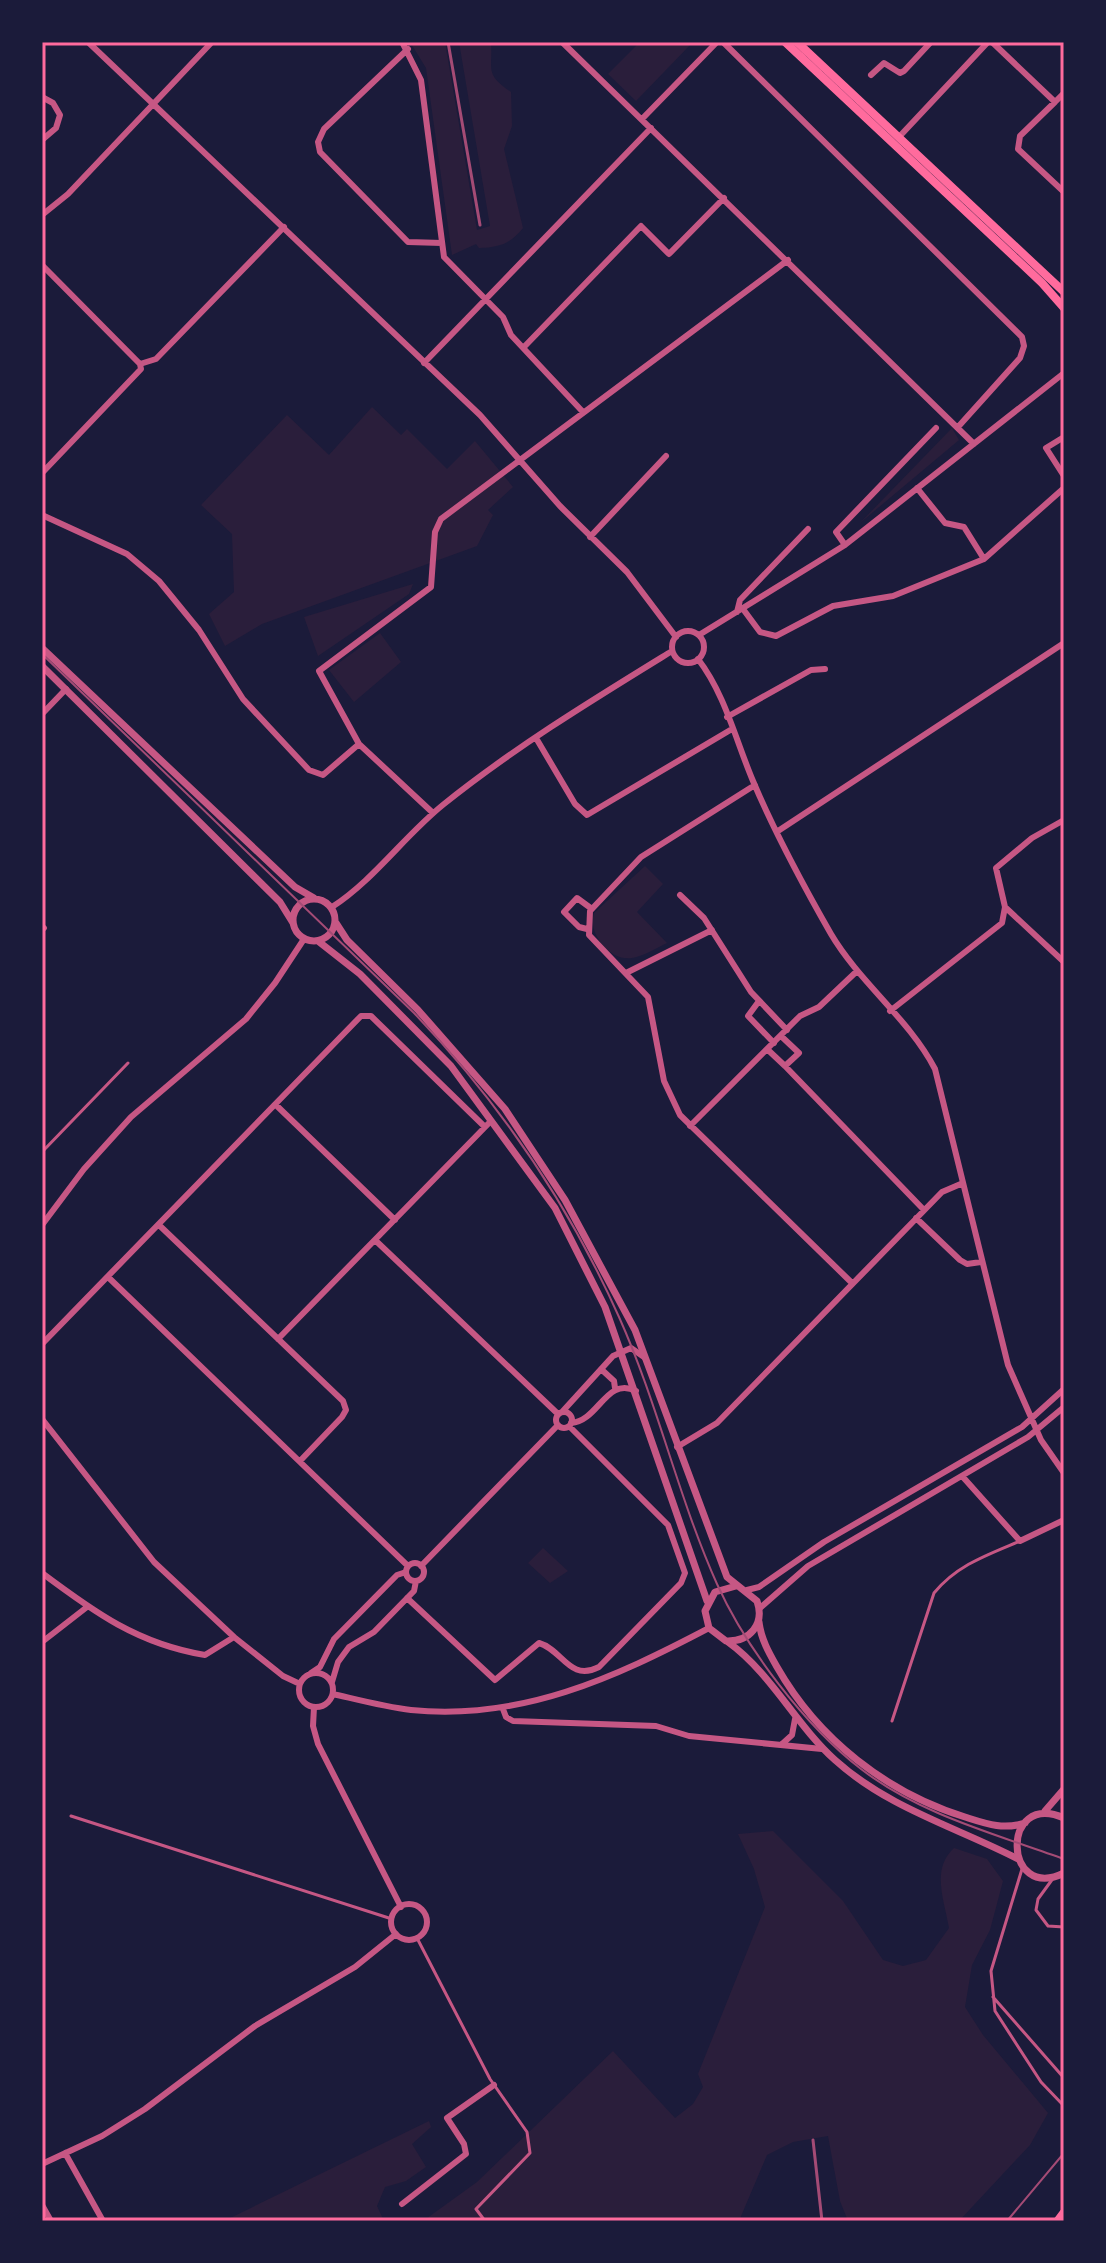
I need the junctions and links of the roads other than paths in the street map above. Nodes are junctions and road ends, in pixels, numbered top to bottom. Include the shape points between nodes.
1 (88, 42) edge
2 (212, 42) edge
3 (402, 42) edge
4 (562, 42) edge
5 (717, 42) edge
6 (723, 42) edge
7 (785, 42) edge
8 (797, 42) edge
9 (931, 42) edge
10 (990, 42) edge
11 (408, 49) junction
12 (871, 75) dead end
13 (1064, 93) edge
14 (42, 97) edge
15 (1055, 102) junction
16 (153, 103) junction
17 (642, 119) junction
18 (651, 128) junction
19 (899, 137) junction
20 (42, 140) edge
21 (1064, 192) edge
22 (724, 198) junction
23 (42, 215) edge
24 (284, 227) junction
25 (442, 243) junction
26 (788, 260) junction
27 (42, 265) edge
28 (1051, 292) junction
29 (1064, 292) edge
30 (485, 300) junction
31 (1064, 300) edge
32 (1064, 308) edge
33 (524, 347) junction
34 (424, 363) junction
35 (140, 364) junction
36 (1064, 373) edge
37 (582, 411) junction
38 (958, 427) junction
39 (936, 428) dead end
40 (1064, 437) edge
41 (974, 444) junction
42 (666, 456) dead end
43 (519, 458) junction
44 (42, 473) edge
45 (1064, 476) edge
46 (917, 488) junction
47 (1064, 488) edge
48 (42, 515) edge
49 (808, 529) dead end
50 (590, 537) junction
51 (845, 545) junction
52 (984, 559) junction
53 (740, 610) junction
54 (699, 635) junction
55 (676, 637) junction
56 (1064, 643) edge
57 (42, 648) edge
58 (672, 651) junction
59 (698, 659) junction
60 (42, 666) edge
61 (825, 669) dead end
62 (66, 689) junction
63 (42, 714) edge
64 (727, 717) junction
65 (732, 729) junction
66 (536, 738) junction
67 (359, 744) junction
68 (755, 785) junction
69 (433, 813) junction
70 (1064, 820) edge
71 (778, 831) junction
72 (680, 895) dead end
73 (314, 898) junction
74 (332, 907) junction
75 (1005, 907) junction
76 (592, 909) junction
77 (293, 923) junction
78 (336, 923) junction
79 (587, 929) junction
80 (712, 930) junction
81 (304, 939) junction
82 (318, 941) junction
83 (1064, 962) edge
84 (628, 972) junction
85 (856, 972) junction
86 (759, 1001) junction
87 (890, 1011) junction
88 (787, 1030) junction
89 (781, 1036) junction
90 (774, 1043) junction
91 (767, 1049) junction
92 (128, 1063) dead end
93 (785, 1066) junction
94 (277, 1106) junction
95 (493, 1120) junction
96 (690, 1126) junction
97 (485, 1127) junction
98 (42, 1152) edge
99 (963, 1183) junction
100 (924, 1210) junction
101 (45, 1215) edge
102 (916, 1218) junction
103 (395, 1220) junction
104 (42, 1225) edge
105 (159, 1225) junction
106 (375, 1240) junction
107 (981, 1262) junction
108 (108, 1277) junction
109 (852, 1283) junction
110 (278, 1339) junction
111 (42, 1344) edge
112 (621, 1351) junction
113 (645, 1358) junction
114 (601, 1369) junction
115 (615, 1388) junction
116 (1064, 1389) edge
117 (637, 1391) junction
118 (1064, 1407) edge
119 (560, 1413) junction
120 (42, 1419) edge
121 (1031, 1420) junction
122 (570, 1424) junction
123 (558, 1425) junction
124 (1036, 1431) junction
125 (676, 1447) junction
126 (300, 1461) junction
127 (1064, 1473) edge
128 (962, 1476) junction
129 (1064, 1520) edge
130 (1020, 1541) junction
131 (421, 1566) junction
132 (407, 1569) junction
133 (42, 1573) edge
134 (416, 1581) junction
135 (736, 1586) junction
136 (747, 1590) junction
137 (407, 1598) junction
138 (707, 1602) junction
139 (87, 1607) junction
140 (760, 1608) junction
141 (759, 1622) junction
142 (709, 1628) junction
143 (234, 1637) junction
144 (726, 1641) junction
145 (42, 1642) edge
146 (311, 1673) junction
147 (332, 1682) junction
148 (300, 1684) junction
149 (333, 1694) junction
150 (314, 1707) junction
151 (503, 1709) junction
152 (795, 1719) junction
153 (892, 1721) dead end
154 (781, 1745) junction
155 (823, 1749) junction
156 (1064, 1789) edge
157 (1041, 1814) junction
158 (71, 1816) dead end
159 (1064, 1818) edge
160 (1025, 1823) junction
161 (1020, 1862) junction
162 (1064, 1873) edge
163 (1054, 1877) junction
164 (401, 1907) junction
165 (392, 1919) junction
166 (1064, 1927) edge
167 (396, 1934) junction
168 (417, 1938) junction
169 (993, 1997) junction
170 (1064, 2078) edge
171 (494, 2085) junction
172 (1064, 2106) edge
173 (65, 2153) junction
174 (42, 2164) edge
175 (402, 2204) dead end
176 (42, 2205) edge
177 (1064, 2213) edge
178 (51, 2221) edge
179 (103, 2221) edge
180 (485, 2221) edge
181 (1058, 2221) edge

1 - 16 street
2 - 16 street
3 - 11 street
4 - 17 street
5 - 17 street
6 - 38 street via 1022,337 1020,358
7 - 28 main road
8 - 19 main road
9 - 12 street via 904,71 884,63
10 - 15 street
10 - 19 street
11 - 25 street via 422,83
11 - 25 street via 324,129 318,142 320,152 408,242
13 - 15 street
14 - 20 street via 60,115 56,128
15 - 21 street via 1020,136 1018,149
16 - 23 street
16 - 24 street
17 - 18 street
18 - 22 street
18 - 30 street
19 - 29 main road
22 - 26 street
22 - 33 street via 669,254 641,226
24 - 34 street
24 - 35 street via 156,359
25 - 30 street via 445,260
26 - 37 street
26 - 38 street
27 - 35 street
28 - 31 street
28 - 32 main road
30 - 33 street
30 - 34 street
33 - 37 street
34 - 43 street
35 - 44 street via 141,369
36 - 41 street
37 - 43 street
38 - 41 street
39 - 51 street via 836,532
40 - 45 street via 1046,448
41 - 46 street
42 - 50 street
43 - 50 street
43 - 67 street via 441,519 435,532 431,587 319,671
46 - 51 street
46 - 52 street via 945,523 964,527
47 - 52 street
48 - 67 street via 127,554 159,581 199,630 243,699 309,770 323,775
49 - 53 street via 740,600
50 - 55 street via 627,572
51 - 53 street
52 - 53 street via 893,596 833,606 776,636 760,632
53 - 54 street
54 - 55 street via 687,631
54 - 59 street via 703,650
55 - 58 street
56 - 71 street
57 - 73 street via 195,796 295,887
58 - 59 street via 683,662
58 - 66 street
59 - 64 street
60 - 62 street
61 - 64 street via 811,670
62 - 63 street
62 - 77 street via 280,902
64 - 65 street
65 - 66 street via 587,815
65 - 68 street
66 - 69 street
67 - 69 street
68 - 71 street
68 - 76 street via 641,857
69 - 74 street
70 - 75 street via 996,868
71 - 85 street
72 - 80 street
73 - 74 street
73 - 77 street via 298,905
74 - 78 street
75 - 83 street
75 - 87 street via 998,927
76 - 79 street
76 - 79 street via 577,898 564,912
77 - 81 street
78 - 82 street
78 - 113 street via 517,1124 572,1212
79 - 84 street
80 - 84 street
80 - 86 street
81 - 82 street
81 - 101 street via 246,1019 131,1117
82 - 95 street via 407,1020
84 - 96 street via 648,997 664,1081
85 - 87 street
85 - 88 street
86 - 88 street
86 - 90 street via 748,1016
87 - 99 street via 935,1069
88 - 89 street
89 - 90 street
89 - 93 street via 799,1053
90 - 91 street
91 - 93 street
91 - 96 street
92 - 98 lane
93 - 100 street
94 - 97 street via 367,1014
94 - 103 street
94 - 105 street
95 - 97 street
95 - 112 street via 555,1208 598,1291
96 - 109 street
97 - 103 street
99 - 100 street via 942,1192
99 - 107 street
100 - 102 street
101 - 104 street
102 - 107 street via 960,1260
102 - 109 street
103 - 106 street
105 - 108 street
105 - 110 street
106 - 110 street
106 - 119 street
107 - 121 street via 1008,1365
108 - 111 street
108 - 126 street
109 - 125 street via 717,1423
110 - 126 street via 343,1401 346,1410
112 - 113 street via 635,1349
112 - 114 street
112 - 117 street
113 - 125 street
114 - 115 street
114 - 119 street
115 - 117 street
115 - 122 street via 584,1420
116 - 121 street
117 - 138 street
118 - 124 street
119 - 122 street via 569,1414
119 - 123 street
120 - 143 street via 154,1562
121 - 124 street
121 - 136 street
122 - 123 street
122 - 137 street via 668,1525 685,1573 681,1583 599,1667 574,1670 539,1643 495,1680
123 - 131 street
124 - 127 street
124 - 128 street
125 - 135 street via 713,1545
126 - 132 street
128 - 130 street
128 - 140 street via 808,1566
129 - 130 street
130 - 153 lane via 968,1563 934,1593
131 - 132 street
131 - 134 street via 423,1573
132 - 134 street
132 - 146 street via 334,1639 320,1667
133 - 139 street
134 - 137 street
135 - 136 street
135 - 138 street via 719,1589
136 - 140 street
137 - 147 street via 374,1632 349,1647
138 - 142 street
139 - 143 street via 115,1626 193,1653 213,1653
139 - 145 street
140 - 141 street
141 - 144 street via 748,1636
141 - 160 street via 768,1651 799,1701 864,1765 908,1794 957,1815 1004,1828
142 - 144 street
142 - 151 street via 595,1683
143 - 148 street
144 - 152 street via 751,1663
146 - 147 street
146 - 148 street
147 - 149 street
148 - 150 street via 301,1699
149 - 150 street via 324,1706
149 - 151 street via 408,1710
150 - 164 street via 318,1744
151 - 154 street via 513,1721 656,1726 689,1736
152 - 154 street via 792,1735
152 - 155 street
154 - 155 street
155 - 161 street via 886,1797
156 - 157 street
157 - 159 street
157 - 160 street
158 - 165 lane
160 - 161 street via 1016,1842
161 - 163 street via 1039,1877
161 - 169 lane via 1020,1884 994,1959
162 - 163 street
163 - 166 lane via 1036,1910 1048,1926
164 - 165 street
164 - 168 street via 412,1905 425,1913 426,1927
165 - 167 street
167 - 168 street via 406,1940
167 - 173 street via 355,1967 255,2026 145,2109
168 - 171 lane
169 - 170 lane
169 - 172 lane via 999,2021
171 - 175 street via 447,2118 466,2154
171 - 180 lane via 527,2132 530,2153 476,2209
173 - 174 street
173 - 179 street
176 - 178 street
177 - 181 main road

